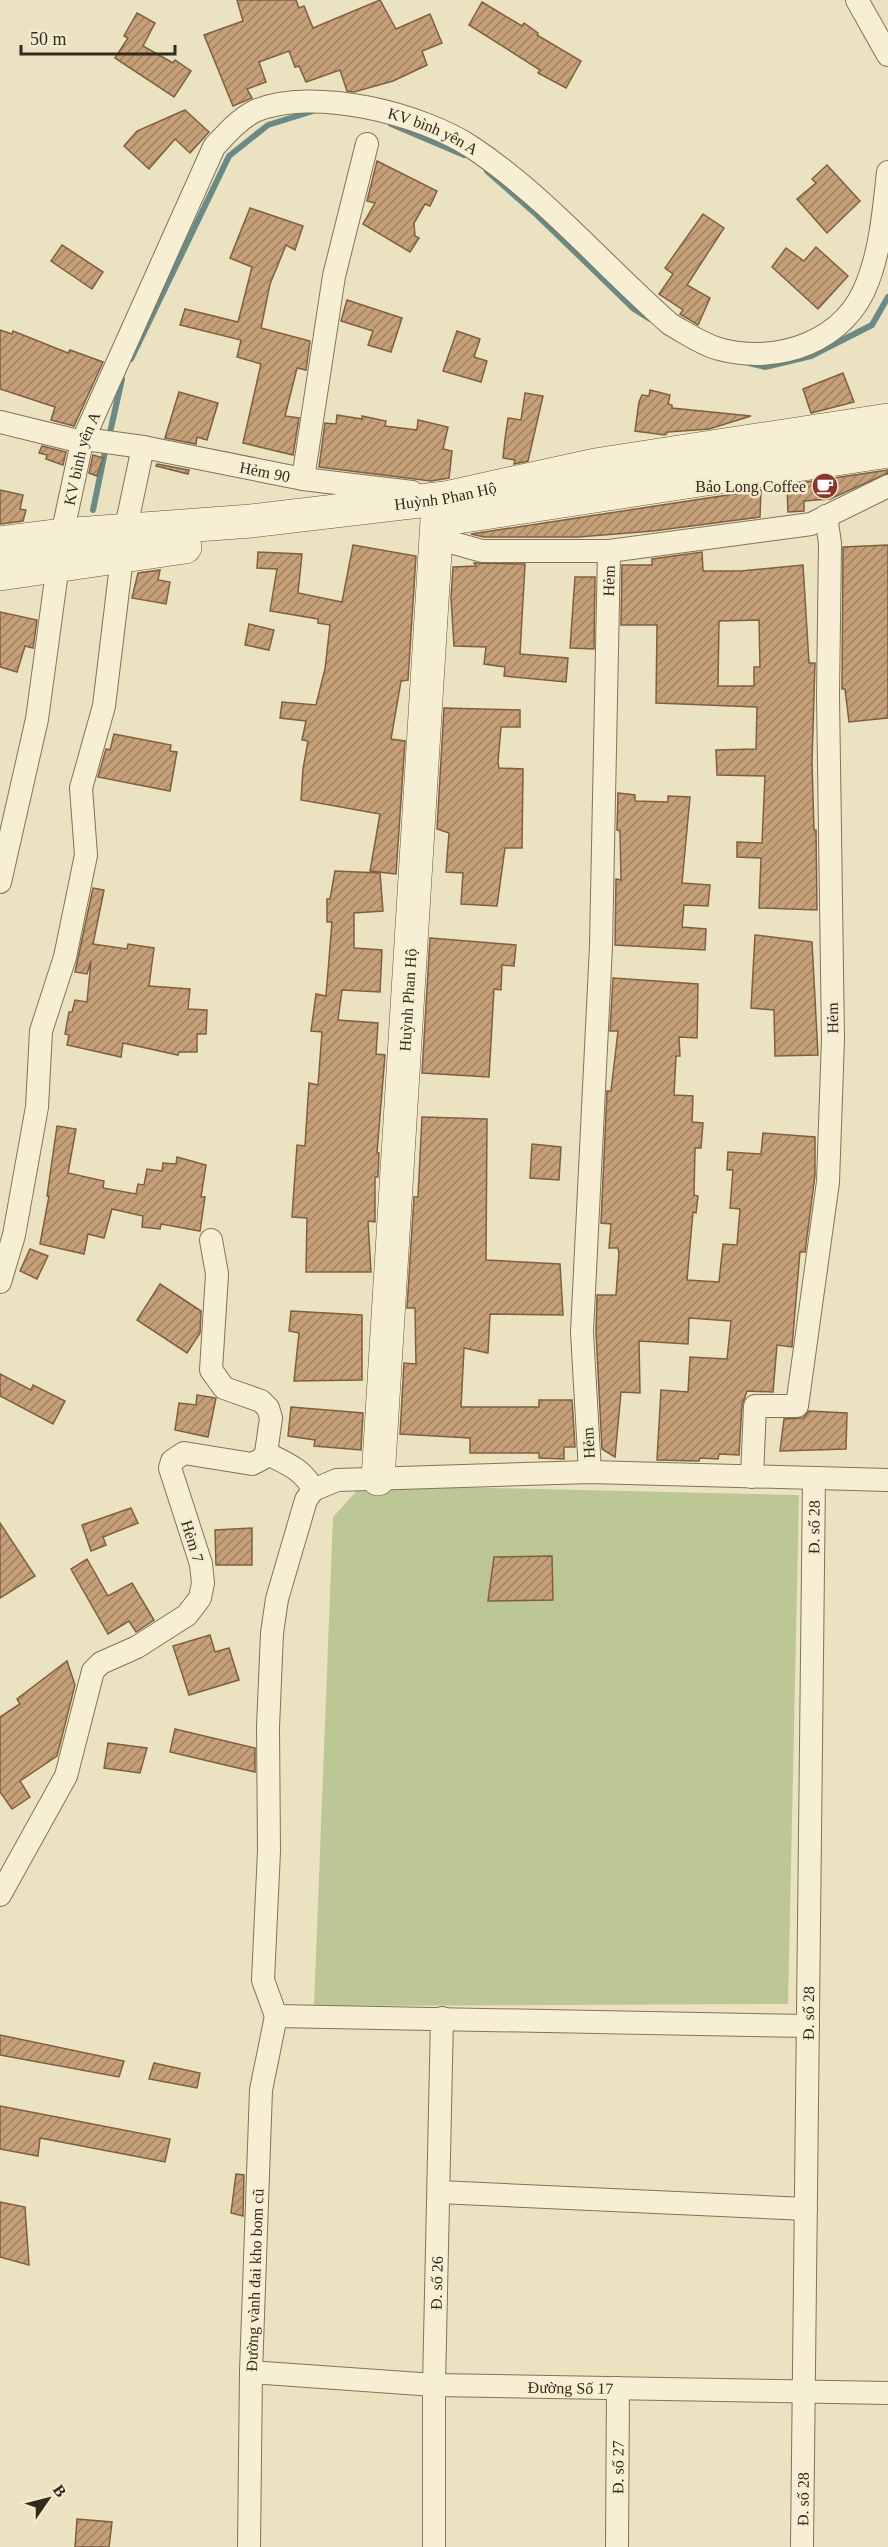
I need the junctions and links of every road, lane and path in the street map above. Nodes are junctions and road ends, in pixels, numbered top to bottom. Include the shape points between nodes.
1 (857, 0) edge
2 (888, 55) edge
3 (367, 144) dead end
4 (888, 172) edge
5 (888, 420) edge
6 (0, 422) edge
7 (87, 441) junction
8 (138, 446) junction
9 (888, 451) edge
10 (303, 479) junction
11 (888, 486) edge
12 (826, 516) junction
13 (440, 519) junction
14 (62, 535) junction
15 (0, 543) edge
16 (124, 545) junction
17 (609, 551) junction
18 (58, 567) junction
19 (0, 574) edge
20 (0, 882) edge
21 (211, 1240) dead end
22 (0, 1282) edge
23 (266, 1453) junction
24 (590, 1472) junction
25 (752, 1477) junction
26 (814, 1478) junction
27 (378, 1479) junction
28 (888, 1480) edge
29 (313, 1490) junction
30 (0, 1895) edge
31 (276, 2016) junction
32 (442, 2018) junction
33 (808, 2026) junction
34 (439, 2192) junction
35 (806, 2209) junction
36 (251, 2372) junction
37 (434, 2385) junction
38 (618, 2388) junction
39 (803, 2390) junction
40 (888, 2393) edge
41 (249, 2547) edge
42 (434, 2547) edge
43 (617, 2547) edge
44 (802, 2547) edge

1 - 2 street
3 - 10 street via 334,276
4 - 7 street, KV bình yên A via 884,215 868,281 848,315 833,330 794,350 741,353 694,339 670,324 518,182 452,135 346,103 285,104 255,111 214,147
5 - 13 street, Huỳnh Phan Hộ via 595,465
6 - 7 street, Hẻm 90
7 - 8 street, Hẻm 90
7 - 14 street, KV bình yên A
8 - 10 street, Hẻm 90
8 - 16 street
9 - 13 street, Huỳnh Phan Hộ
10 - 13 street, Hẻm 90 via 448,495
11 - 12 street, Hẻm 90
12 - 17 street, Hẻm 90 via 811,524
12 - 25 street, Hẻm via 830,543 828,718 833,1039 828,1182 797,1406 755,1407
13 - 16 street, Huỳnh Phan Hộ via 251,521
13 - 17 street, Hẻm 90 via 482,551
13 - 27 street, Huỳnh Phan Hộ
14 - 15 street, Huỳnh Phan Hộ
14 - 16 street, Huỳnh Phan Hộ
14 - 18 street, KV bình yên A
16 - 18 street, Huỳnh Phan Hộ
16 - 22 street via 104,706 81,788 86,855 65,957 41,1031 37,1107 14,1235
17 - 24 street, Hẻm via 601,946 582,1332
18 - 19 street, Huỳnh Phan Hộ
18 - 20 street, KV bình yên A via 37,719
21 - 23 street via 217,1274 211,1370 224,1388 261,1401 268,1408 271,1418
23 - 29 street via 299,1470
23 - 30 street, Hẻm 7 via 252,1464 184,1453 172,1461 170,1468 201,1564 200,1598 187,1615 93,1671 66,1776
24 - 25 street
24 - 27 street
25 - 26 street
26 - 28 street
26 - 33 street, Đ. số 28
27 - 29 street via 337,1480
29 - 31 street via 306,1500 276,1599 272,1633 263,1980
31 - 32 street
31 - 36 street, Đường vành đai kho bom cũ via 261,2090
32 - 33 street
32 - 34 street, Đ. số 26
33 - 35 street, Đ. số 28
34 - 35 street
34 - 37 street, Đ. số 26
35 - 39 street, Đ. số 28
36 - 37 street, Đường Số 17
36 - 41 street, Đường vành đai kho bom cũ
37 - 38 street, Đường Số 17
37 - 42 street, Đ. số 26
38 - 39 street, Đường Số 17
38 - 43 street, Đ. số 27
39 - 40 street, Đường Số 17
39 - 44 street, Đ. số 28

